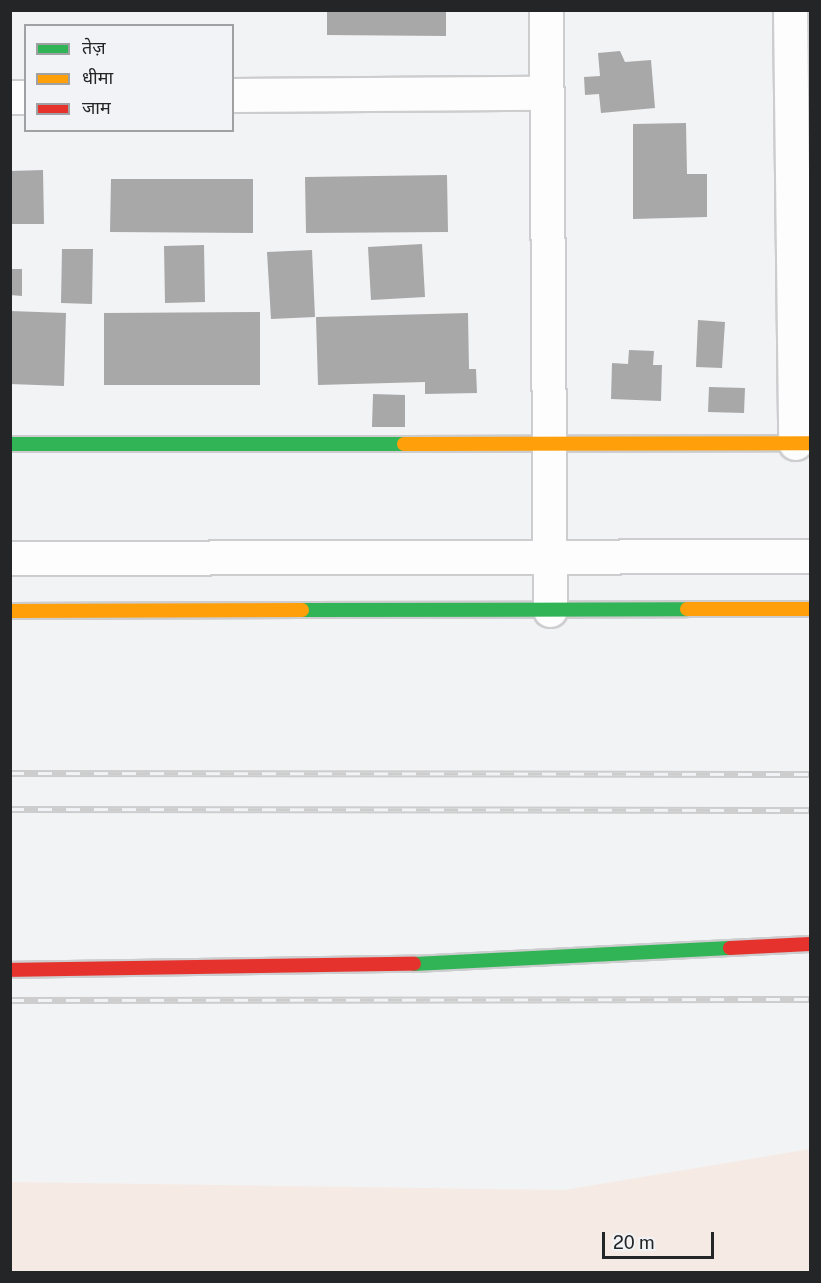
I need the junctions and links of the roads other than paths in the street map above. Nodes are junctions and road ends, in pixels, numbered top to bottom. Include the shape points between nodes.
1 (546, 10) edge
2 (790, 10) edge
3 (546, 93) junction
4 (234, 96) edge
5 (549, 443) junction
6 (803, 443) edge
7 (10, 444) edge
8 (549, 556) junction
9 (810, 556) edge
10 (10, 558) edge
11 (810, 609) edge
12 (550, 610) junction
13 (10, 611) edge
14 (810, 944) edge
15 (10, 970) edge

1 - 3 street
2 - 6 street
3 - 4 street
3 - 5 street
5 - 6 street
5 - 7 street
5 - 8 street
8 - 9 street
8 - 10 street
8 - 12 street
11 - 12 street
12 - 13 street
14 - 15 street via 364,966

